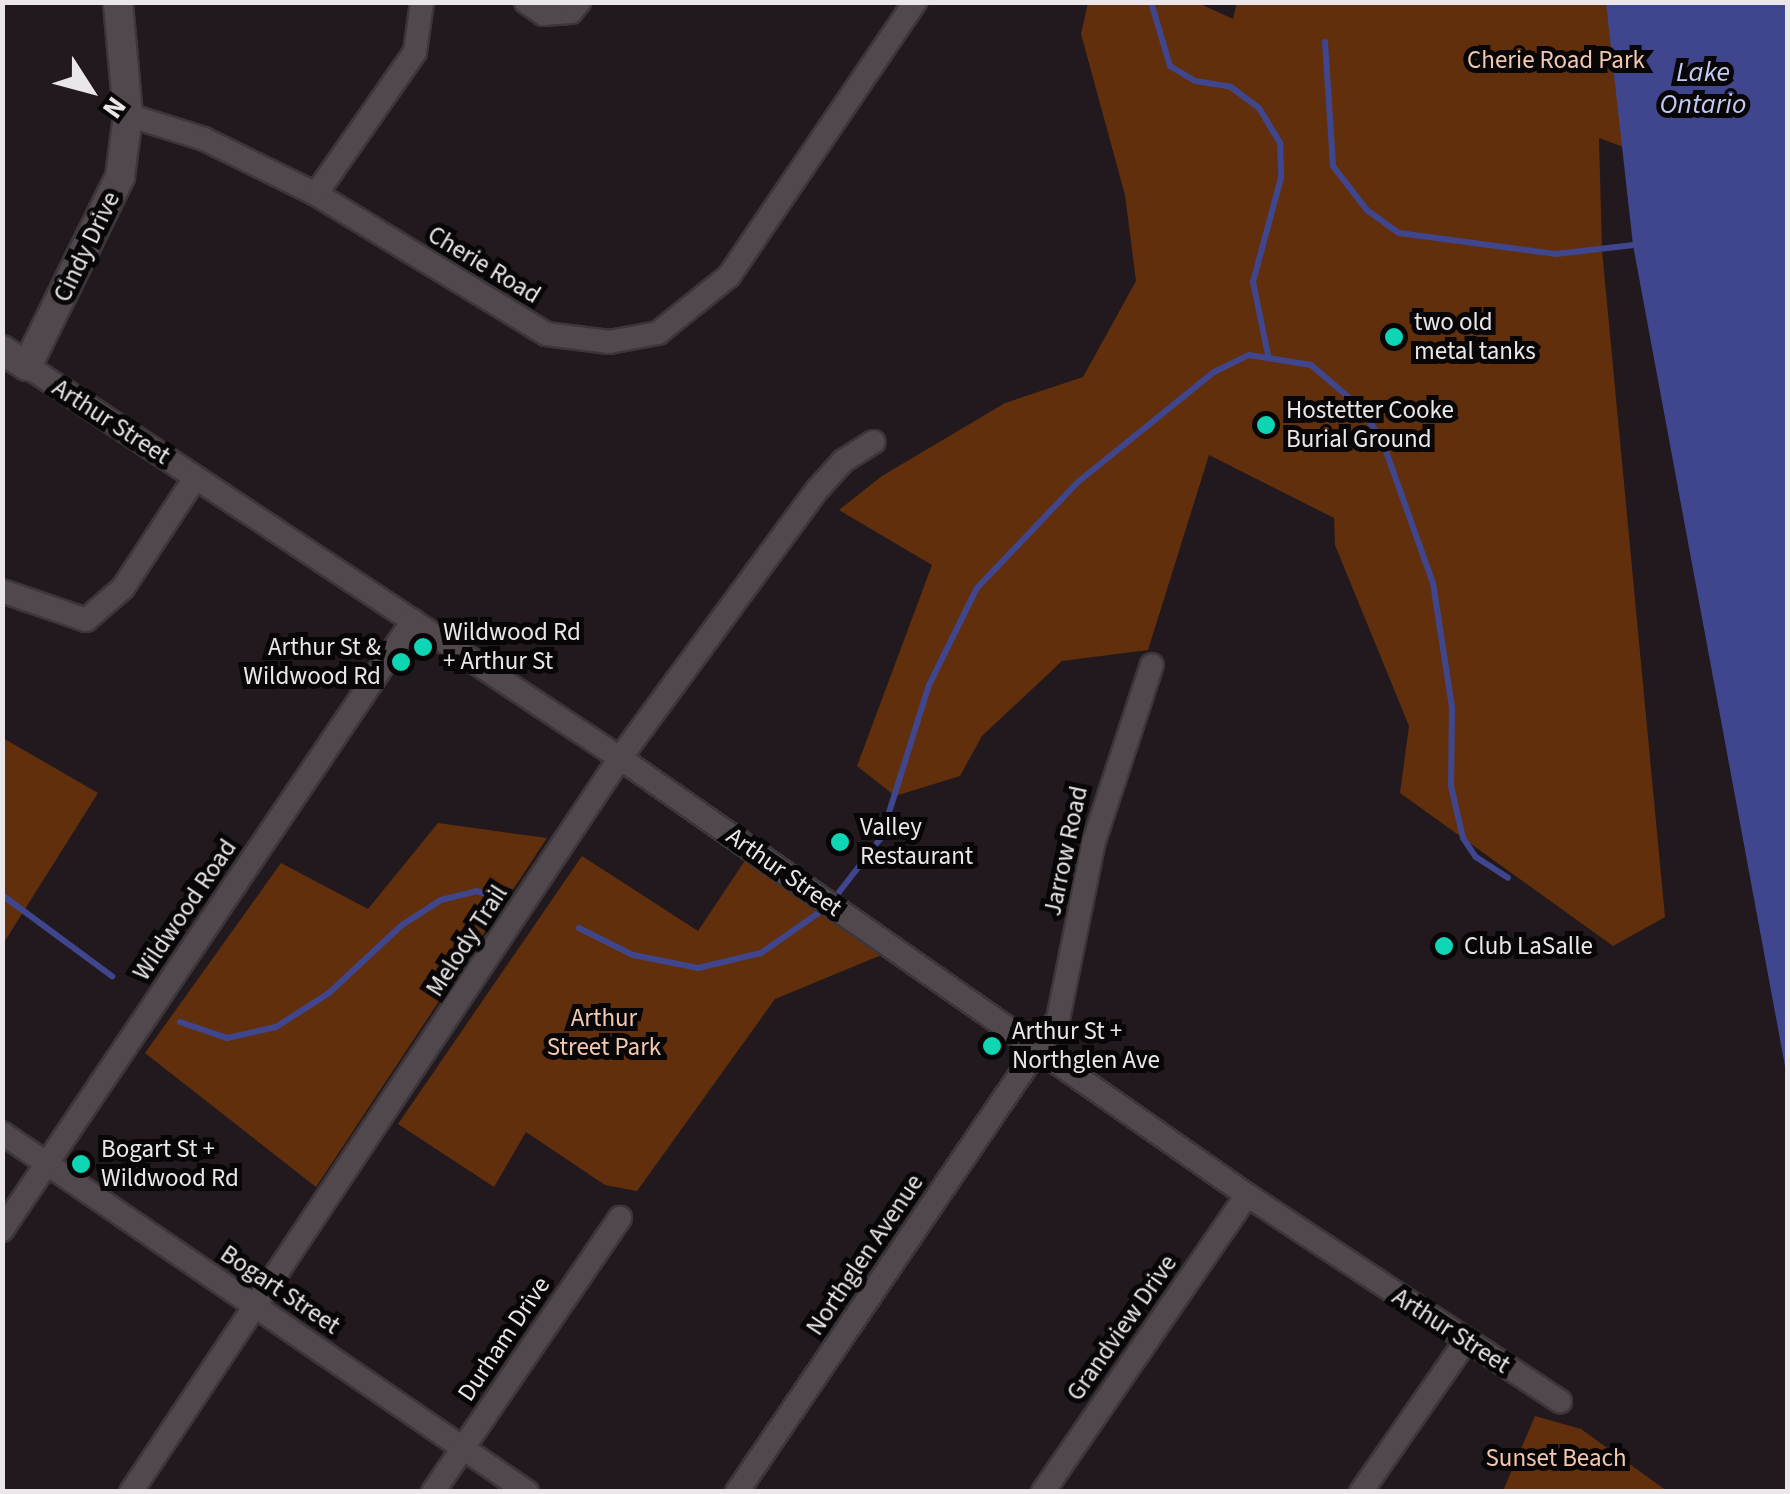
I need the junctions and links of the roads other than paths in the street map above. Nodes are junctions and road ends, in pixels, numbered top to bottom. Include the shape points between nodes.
1 (118, 2) edge
2 (422, 2) edge
3 (526, 2) edge
4 (579, 2) edge
5 (915, 2) edge
6 (128, 115) junction
7 (316, 194) junction
8 (2, 350) edge
9 (27, 366) junction
10 (873, 442) dead end
11 (196, 478) junction
12 (2, 591) edge
13 (413, 621) junction
14 (1152, 665) dead end
15 (620, 758) junction
16 (1038, 1049) junction
17 (2, 1133) edge
18 (46, 1165) junction
19 (1247, 1195) junction
20 (620, 1218) dead end
21 (2, 1230) edge
22 (257, 1308) junction
23 (1466, 1341) junction
24 (1560, 1401) dead end
25 (463, 1448) junction
26 (132, 1492) edge
27 (433, 1492) edge
28 (528, 1492) edge
29 (737, 1492) edge
30 (1043, 1492) edge
31 (1360, 1492) edge

1 - 6 street, Cindy Drive
2 - 7 street via 415,52
3 - 4 street via 543,14 571,12
5 - 7 street, Cherie Road via 729,276 658,333 609,342 546,334
6 - 7 street, Cherie Road via 204,139
6 - 9 street, Cindy Drive via 120,177 104,220
8 - 9 street, Arthur Street
9 - 11 street, Arthur Street
10 - 15 street, Melody Trail via 818,490
11 - 12 street via 123,588 86,620
11 - 13 street, Arthur Street
13 - 15 street, Arthur Street
13 - 18 street, Wildwood Road
14 - 16 street, Jarrow Road via 1098,823 1058,1019
15 - 16 street, Arthur Street
15 - 22 street, Melody Trail
16 - 19 street, Arthur Street
16 - 29 street, Northglen Avenue
17 - 18 street, Bogart Street
18 - 21 street, Wildwood Road
18 - 22 street, Bogart Street
19 - 23 street, Arthur Street
19 - 30 street, Grandview Drive
20 - 25 street, Durham Drive
22 - 25 street, Bogart Street
22 - 26 street, Melody Trail
23 - 24 street, Arthur Street
23 - 31 street
25 - 27 street, Durham Drive
25 - 28 street, Bogart Street

